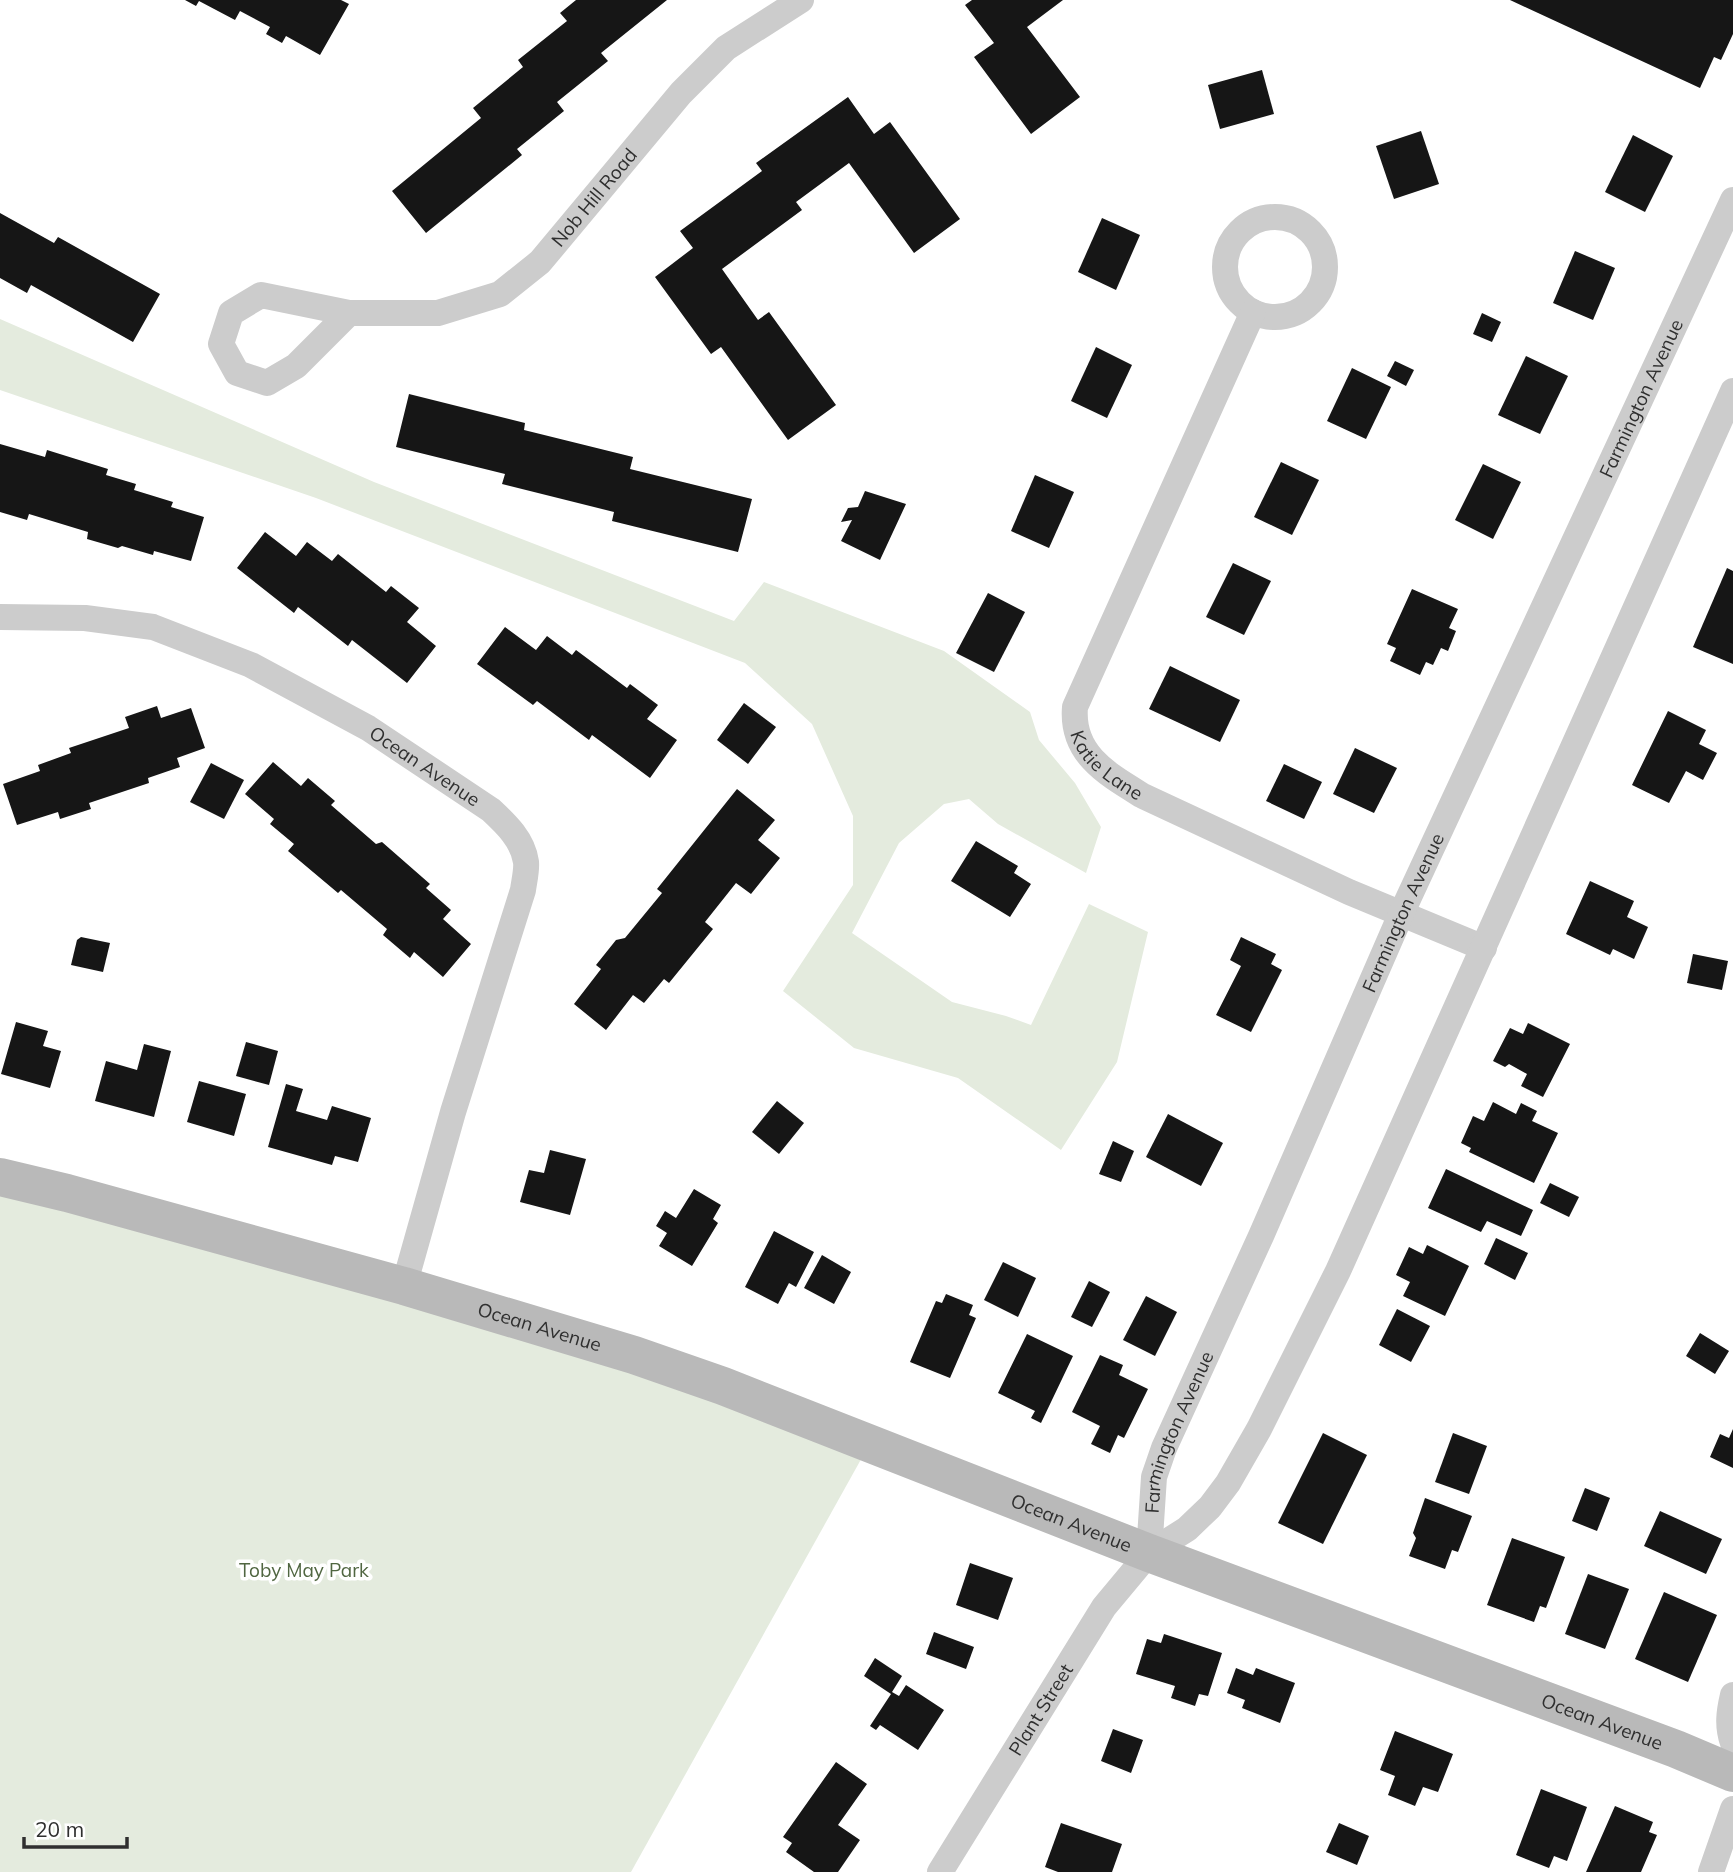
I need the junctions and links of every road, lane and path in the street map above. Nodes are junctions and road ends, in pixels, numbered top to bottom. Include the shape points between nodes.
1 (800, 0) edge
2 (1733, 200) edge
3 (1253, 312) dead end
4 (349, 313) junction
5 (1733, 391) edge
6 (0, 617) edge
7 (1402, 912) junction
8 (1484, 948) junction
9 (0, 1177) edge
10 (404, 1286) junction
11 (1149, 1553) junction
12 (1733, 1696) edge
13 (1733, 1743) edge
14 (1733, 1773) edge
15 (1733, 1809) edge
16 (940, 1872) edge
17 (1711, 1872) edge

1 - 4 street, Nob Hill Road via 726,48 681,93 540,262 500,293 438,313
2 - 7 street, Farmington Avenue
3 - 7 street, Katie Lane via 1075,707 1077,738 1090,758 1143,796
4 - 4 street, Nob Hill Road via 261,295 231,313 221,344 237,373 267,383 296,366
5 - 8 street, Farmington Avenue
6 - 10 street, Ocean Avenue via 85,618 153,627 251,665 368,728 491,810 517,838 526,862 523,890
7 - 8 street, Katie Lane
7 - 11 street, Farmington Avenue via 1164,1448 1154,1477
8 - 11 street, Farmington Avenue via 1338,1271 1259,1429 1210,1507 1187,1529
9 - 10 main road, Ocean Avenue
10 - 11 main road, Ocean Avenue via 697,1377
11 - 14 main road, Ocean Avenue
11 - 16 street, Plant Street via 1104,1607
12 - 13 street via 1729,1711
15 - 17 street

